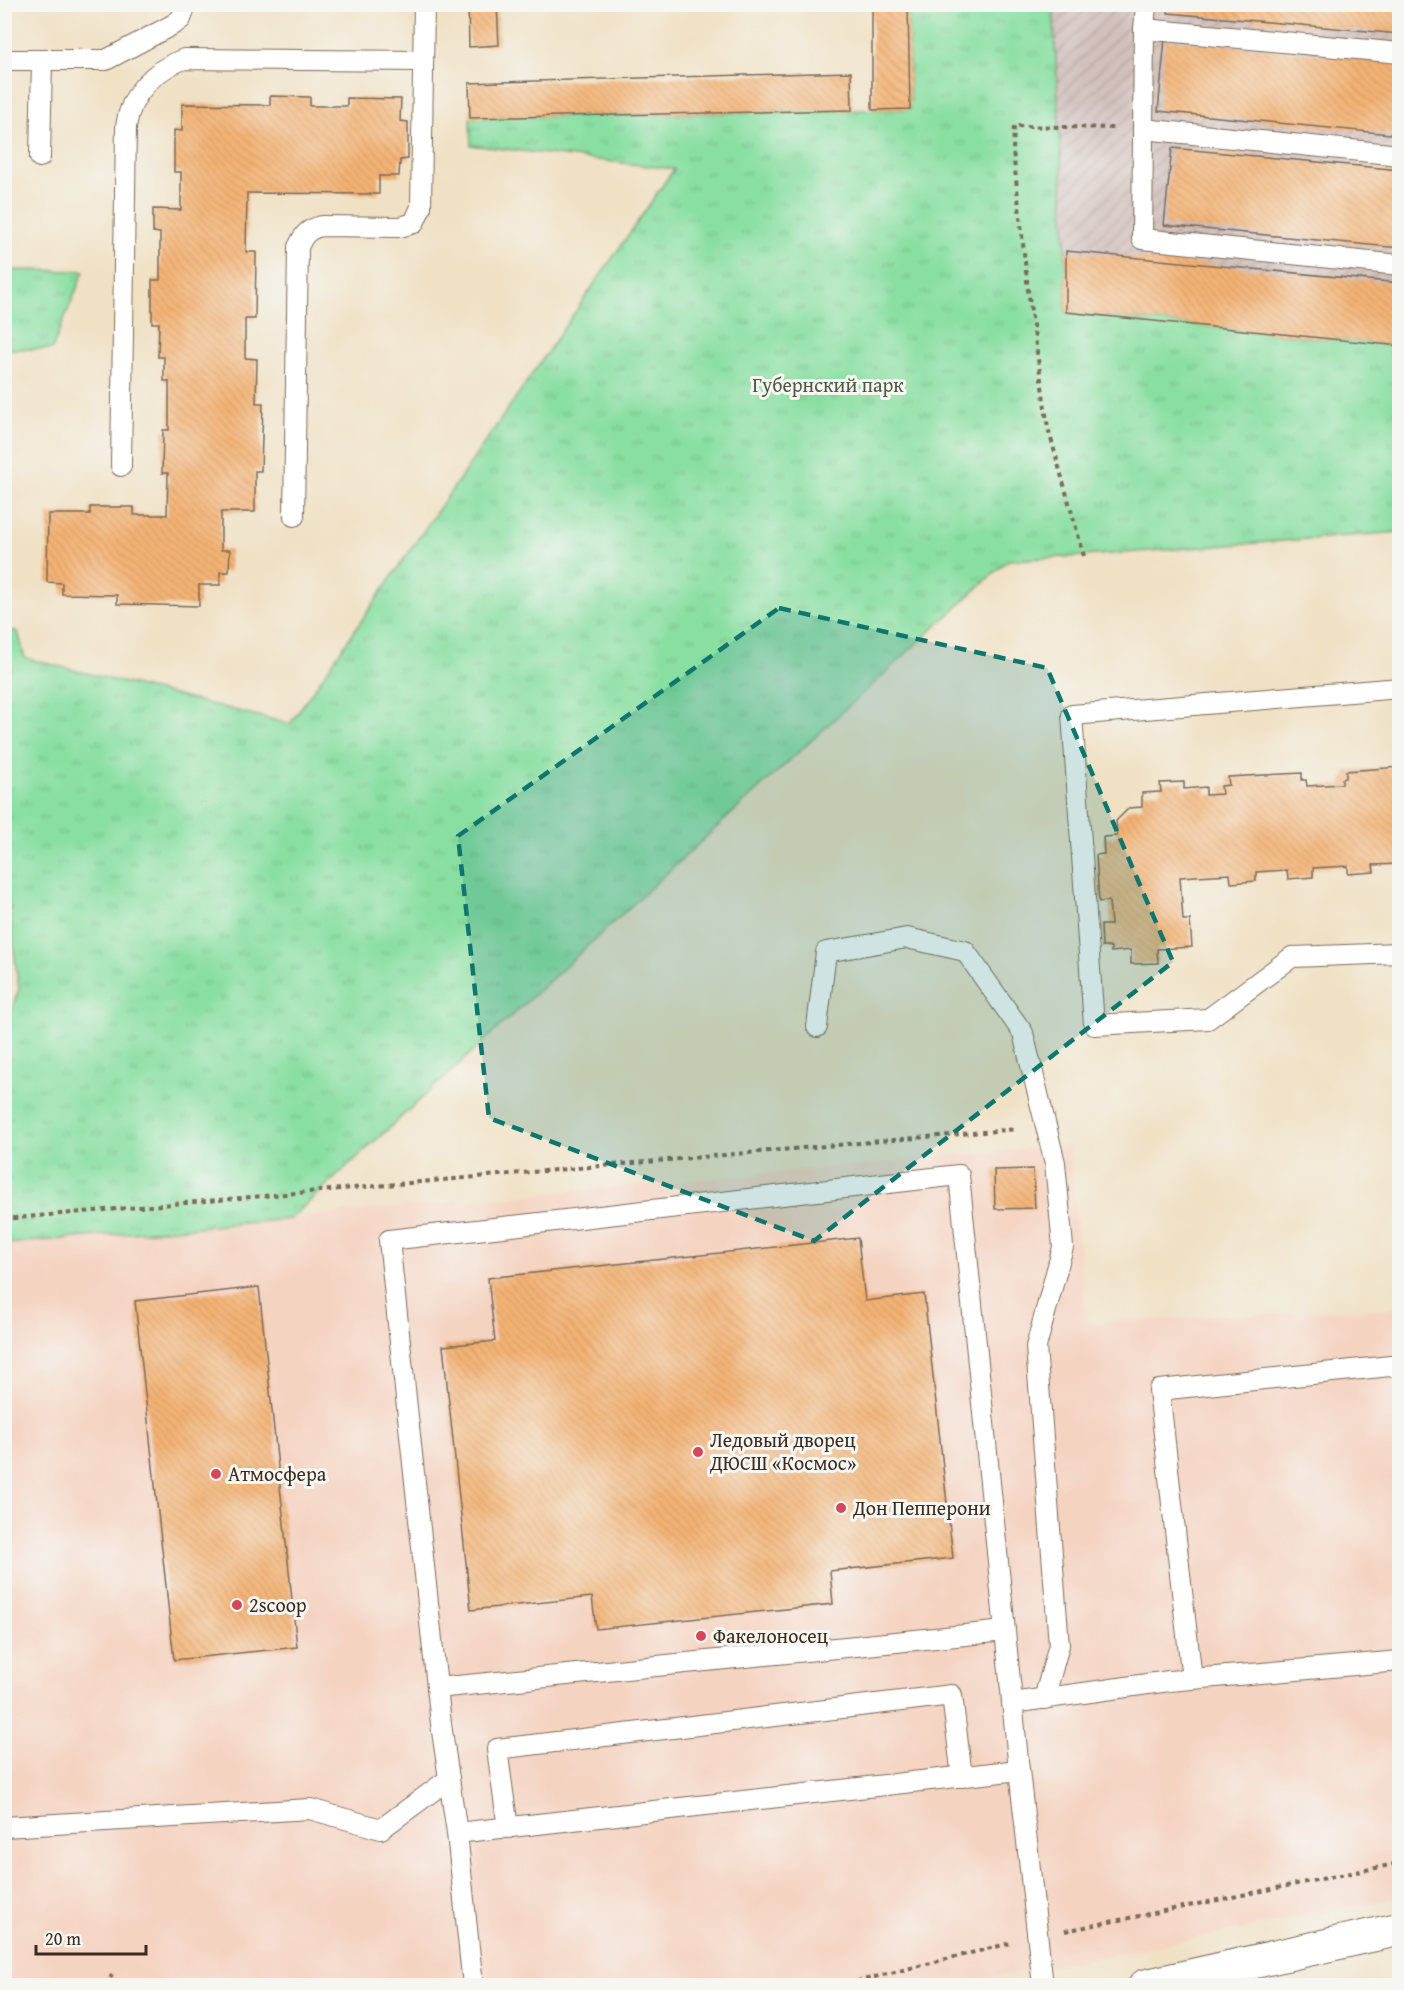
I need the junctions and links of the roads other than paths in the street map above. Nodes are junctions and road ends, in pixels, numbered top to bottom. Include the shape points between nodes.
1 (186, 4) edge
2 (424, 4) edge
3 (1146, 4) edge
4 (1143, 29) junction
5 (1400, 53) edge
6 (4, 60) edge
7 (42, 61) junction
8 (423, 62) junction
9 (1143, 129) junction
10 (1400, 155) edge
11 (40, 157) dead end
12 (1400, 264) edge
13 (121, 466) dead end
14 (294, 516) dead end
15 (1400, 688) edge
16 (1400, 953) edge
17 (817, 1028) dead end
18 (1400, 1365) edge
19 (1005, 1631) junction
20 (1400, 1661) edge
21 (1192, 1679) junction
22 (437, 1688) junction
23 (1044, 1699) junction
24 (1012, 1703) junction
25 (1019, 1770) junction
26 (962, 1777) junction
27 (449, 1779) junction
28 (4, 1827) edge
29 (508, 1828) junction
30 (457, 1833) junction
31 (1400, 1929) edge
32 (473, 1986) edge
33 (1043, 1986) edge
34 (1145, 1986) edge

1 - 7 lane via 181,19 174,24 106,60
2 - 8 lane
3 - 4 lane
4 - 5 lane
4 - 9 lane
6 - 7 lane
7 - 11 lane
8 - 13 lane via 184,59 169,65 139,91 128,112 126,127
8 - 14 lane via 419,217 400,227 322,226 310,229 298,247
9 - 10 lane
9 - 12 lane via 1142,238
15 - 16 lane via 1072,715 1094,1025 1208,1019 1292,957
17 - 23 lane via 826,952 907,938 965,951 1023,1033 1055,1163 1063,1247 1036,1347 1059,1645
18 - 21 lane via 1159,1390
19 - 22 lane
19 - 22 lane via 959,1175 389,1240
19 - 24 lane
20 - 21 lane
21 - 23 lane
22 - 27 lane
23 - 24 lane
24 - 25 lane
25 - 26 lane
25 - 33 lane
26 - 29 lane
26 - 29 lane via 952,1695 497,1749
27 - 28 lane via 381,1828 310,1809
27 - 30 lane
29 - 30 lane
30 - 32 lane
31 - 34 main road

